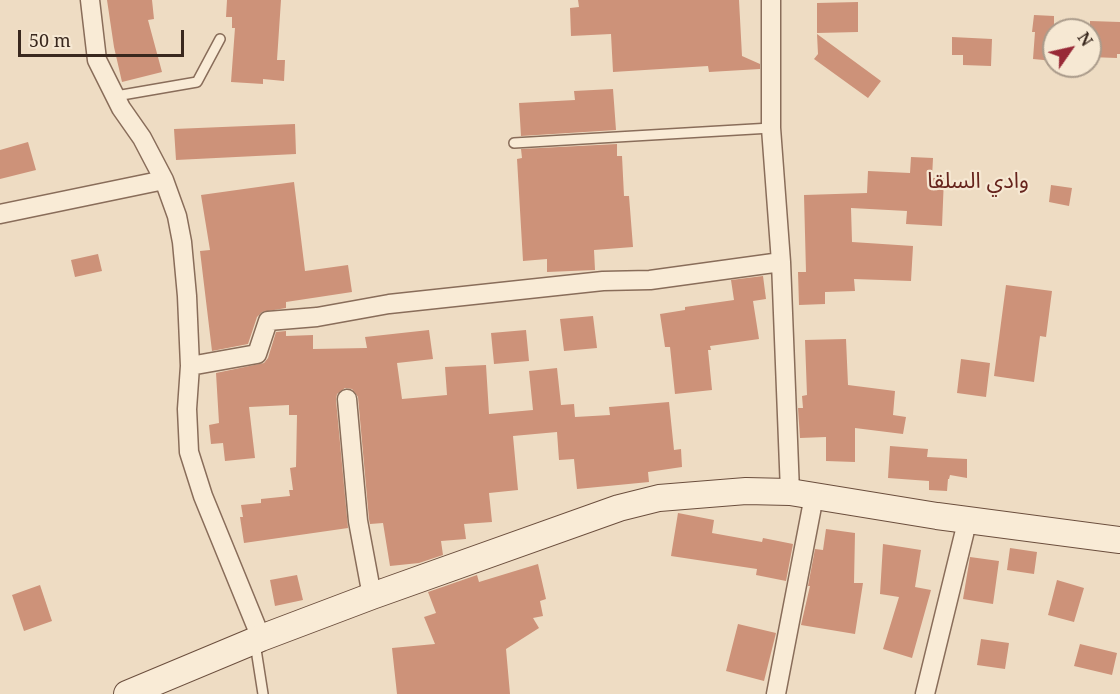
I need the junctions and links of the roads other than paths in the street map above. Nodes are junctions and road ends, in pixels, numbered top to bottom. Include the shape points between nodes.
1 (90, 0) edge
2 (771, 0) edge
3 (220, 39) dead end
4 (116, 96) junction
5 (771, 128) junction
6 (514, 143) dead end
7 (164, 180) junction
8 (0, 214) edge
9 (781, 262) junction
10 (190, 366) junction
11 (347, 399) dead end
12 (802, 494) junction
13 (968, 518) junction
14 (1120, 540) edge
15 (372, 596) junction
16 (258, 639) junction
17 (127, 694) edge
18 (263, 694) edge
19 (776, 694) edge
20 (925, 694) edge

1 - 4 street via 97,60
2 - 5 street
3 - 4 lane via 197,82
4 - 7 street
5 - 6 lane
5 - 9 street
7 - 8 street
7 - 10 street via 183,242
9 - 10 street via 650,280 603,281 389,304 268,321 257,354
9 - 12 street
10 - 16 street via 189,452
11 - 15 street via 358,521
12 - 13 street
12 - 15 street via 746,491 659,498 619,508
12 - 19 street
13 - 14 street
13 - 20 street
15 - 16 street
16 - 17 street
16 - 18 lane

